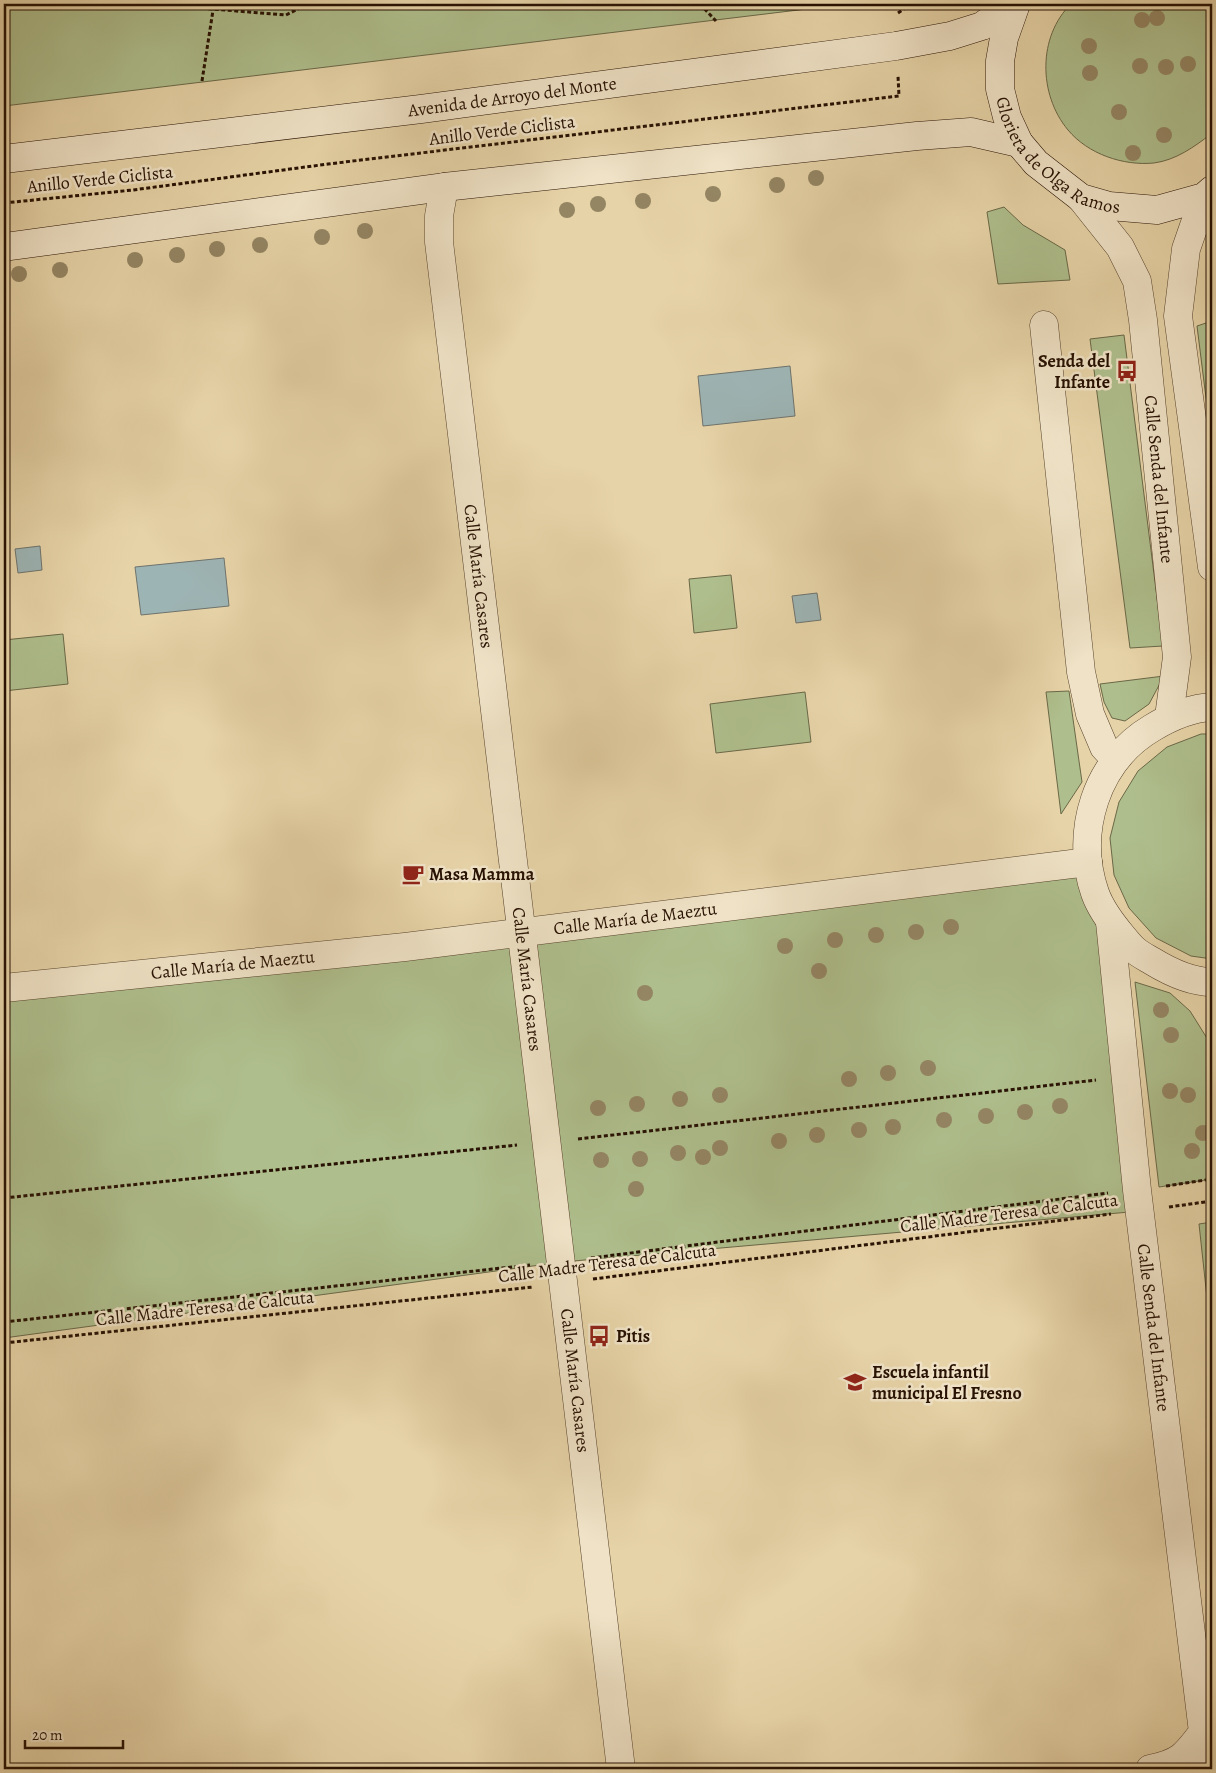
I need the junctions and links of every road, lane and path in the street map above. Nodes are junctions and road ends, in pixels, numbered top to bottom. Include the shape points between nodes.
1 (150, 4) edge
2 (214, 4) edge
3 (308, 4) edge
4 (700, 4) edge
5 (911, 4) edge
6 (1015, 4) edge
7 (213, 10) junction
8 (716, 20) dead end
9 (896, 46) junction
10 (202, 81) dead end
11 (1020, 143) junction
12 (4, 159) edge
13 (444, 187) junction
14 (1208, 193) edge
15 (1081, 198) junction
16 (4, 203) edge
17 (4, 247) edge
18 (1044, 325) dead end
19 (1212, 567) edge
20 (1212, 707) edge
21 (1169, 717) junction
22 (1115, 759) junction
23 (1088, 862) junction
24 (1110, 922) junction
25 (520, 932) junction
26 (1212, 982) edge
27 (4, 988) edge
28 (1212, 1180) edge
29 (1139, 1200) junction
30 (1212, 1201) edge
31 (563, 1272) junction
32 (4, 1322) edge
33 (4, 1343) edge
34 (1194, 1762) edge
35 (621, 1769) edge
36 (1150, 1769) edge

1 - 7 path
2 - 7 path
3 - 7 path via 286,14
4 - 8 path
5 - 9 path, Anillo Verde Ciclista via 889,19
6 - 9 street, Avenida de Arroyo del Monte via 982,26
6 - 11 street, Glorieta de Olga Ramos via 1002,46 1000,89 1007,118
7 - 10 path
9 - 12 street, Avenida de Arroyo del Monte via 430,108
9 - 16 path, Anillo Verde Ciclista via 899,96
11 - 13 street via 971,132 917,136
11 - 15 street, Glorieta de Olga Ramos via 1036,163
13 - 17 street
13 - 25 street, Calle María Casares via 439,242
14 - 15 street, Glorieta de Olga Ramos via 1157,210 1108,206
14 - 19 street via 1186,249 1178,316
15 - 21 street, Calle Senda del Infante via 1120,247 1137,281 1177,657
18 - 22 street via 1081,672 1090,714 1104,747
20 - 21 street
21 - 22 street via 1140,735
22 - 23 street via 1096,791 1088,826
23 - 24 street via 1095,894
23 - 25 street, Calle María de Maeztu
24 - 26 street via 1136,951 1168,971
24 - 29 street, Calle Senda del Infante
25 - 27 street, Calle María de Maeztu via 406,947
25 - 31 street, Calle María Casares
28 - 29 path
29 - 30 path, Calle Madre Teresa de Calcuta
29 - 31 path
29 - 31 path, Calle Madre Teresa de Calcuta
29 - 34 street, Calle Senda del Infante via 1203,1732
31 - 32 path
31 - 33 path, Calle Madre Teresa de Calcuta
31 - 35 street, Calle María Casares
34 - 36 street

